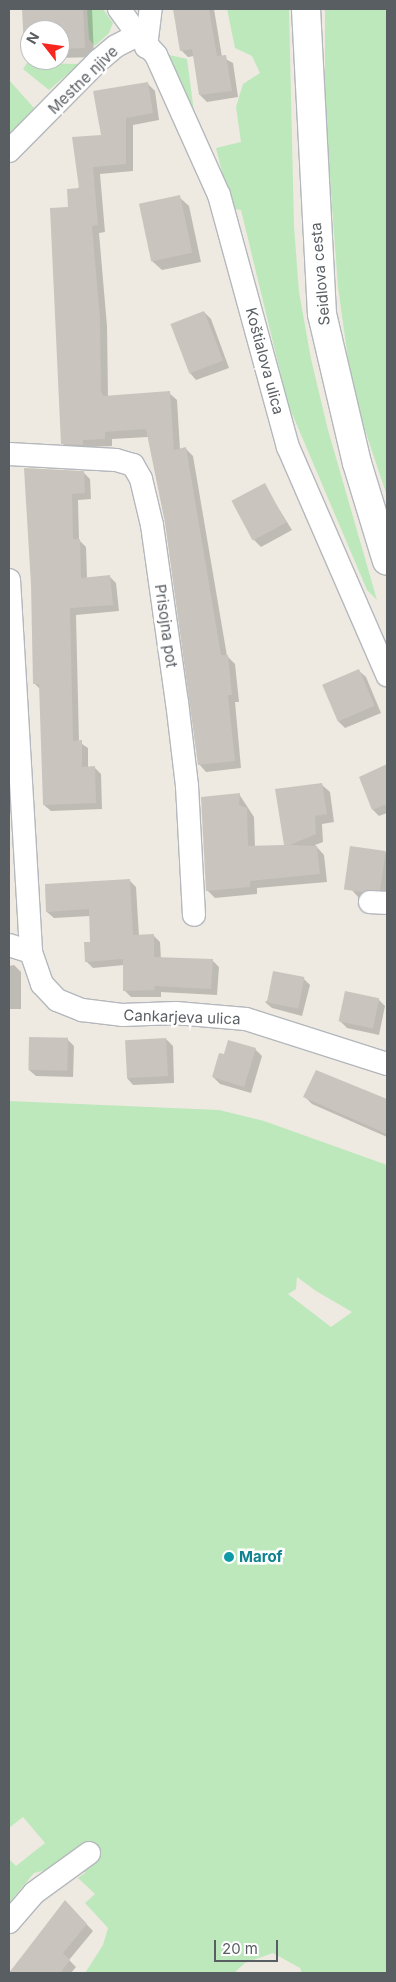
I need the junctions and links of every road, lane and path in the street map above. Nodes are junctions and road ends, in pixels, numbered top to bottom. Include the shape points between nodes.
1 (119, 9) edge
2 (151, 9) edge
3 (306, 9) edge
4 (142, 41) junction
5 (9, 151) edge
6 (9, 454) edge
7 (387, 561) edge
8 (9, 580) edge
9 (387, 675) edge
10 (194, 915) dead end
11 (9, 946) edge
12 (31, 952) junction
13 (387, 1064) edge
14 (89, 1853) dead end
15 (9, 1922) edge

1 - 4 street
2 - 4 street
3 - 7 street, Seidlova cesta via 322,314 357,463
4 - 5 street, Mestne njive via 116,46
4 - 9 street, Koštialova ulica via 156,55 219,195 288,447
6 - 10 street, Prisojna pot via 116,460 133,465 141,479 152,524 177,702 187,786
8 - 12 street, Cankarjeva ulica
11 - 12 street
12 - 13 street, Cankarjeva ulica via 42,984 57,1000 82,1010 122,1015 176,1013 246,1019
14 - 15 street via 34,1893

